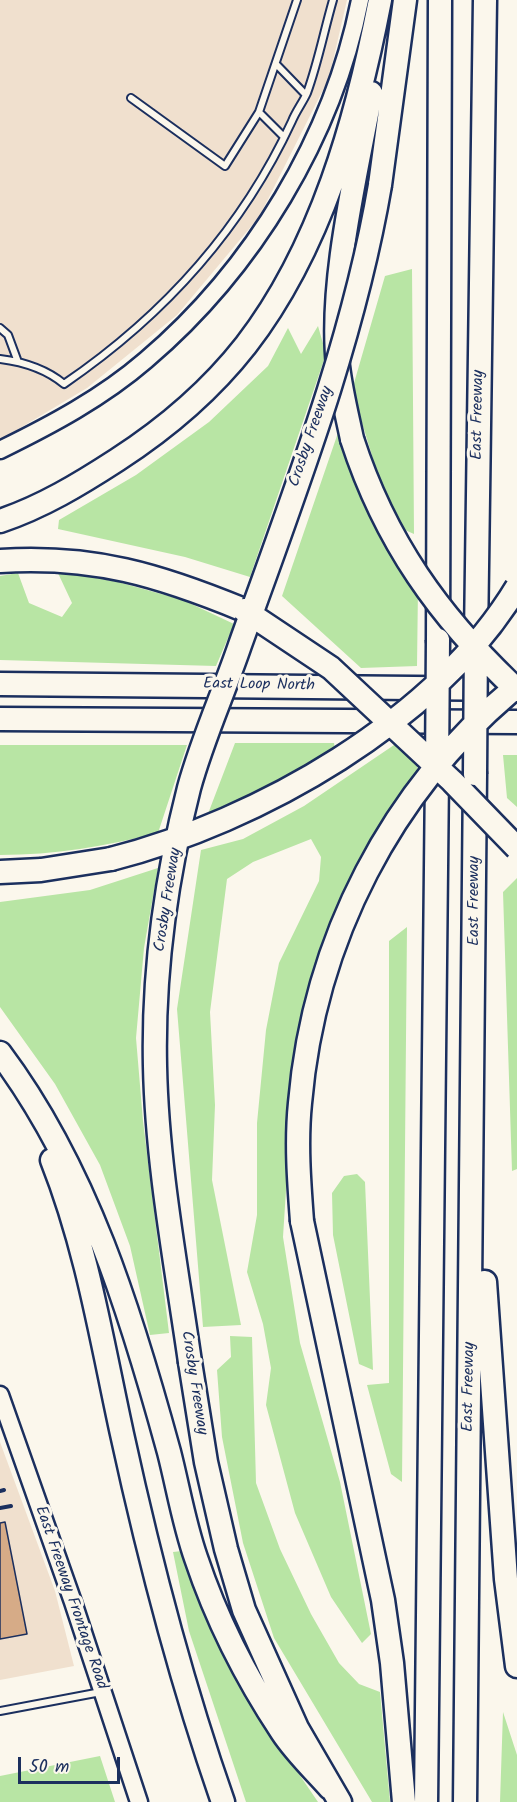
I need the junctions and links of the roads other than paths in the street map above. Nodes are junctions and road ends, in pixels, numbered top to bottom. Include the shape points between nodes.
1 (297, 0) edge
2 (333, 0) edge
3 (360, 0) edge
4 (380, 0) edge
5 (386, 0) edge
6 (405, 0) edge
7 (440, 0) edge
8 (485, 0) edge
9 (276, 64) junction
10 (306, 95) junction
11 (131, 98) dead end
12 (259, 112) junction
13 (284, 137) junction
14 (0, 328) edge
15 (0, 359) edge
16 (18, 362) junction
17 (0, 450) edge
18 (0, 521) edge
19 (0, 561) edge
20 (517, 587) edge
21 (0, 684) edge
22 (517, 689) edge
23 (0, 718) edge
24 (517, 722) edge
25 (517, 848) edge
26 (0, 872) edge
27 (0, 1055) edge
28 (473, 1127) junction
29 (0, 1395) edge
30 (517, 1666) edge
31 (101, 1692) junction
32 (0, 1711) edge
33 (290, 1731) junction
34 (335, 1795) edge
35 (139, 1802) edge
36 (223, 1802) edge
37 (404, 1802) edge
38 (426, 1802) edge
39 (465, 1802) edge

1 - 9 lane
2 - 10 lane
3 - 17 main road via 338,82 313,143 246,254 146,361 83,406
4 - 18 highway via 339,160 279,298 245,346 198,398 134,449 44,503
5 - 22 highway, bridge via 345,242 338,310 338,365 352,439 367,485 404,555 464,635
6 - 33 highway, Crosby Freeway, bridge via 372,232 344,340 190,786 172,866 162,939 155,1067 160,1142 206,1462 225,1549 244,1610
7 - 38 highway, bridge via 437,775
8 - 28 highway, East Freeway, bridge
9 - 10 lane
9 - 12 lane
10 - 13 lane
11 - 12 lane via 225,166
12 - 13 lane
13 - 16 lane via 272,164 234,223 171,297 120,344 64,384 51,373
14 - 16 lane via 8,335
15 - 16 lane
19 - 25 highway, bridge via 59,559 132,570 177,583 243,610 302,646 339,675
20 - 26 highway, bridge via 493,623 448,671 395,718 283,793 229,820 159,846 111,859
21 - 22 highway, East Loop North
22 - 37 highway, bridge via 484,714 424,779 373,856 353,896 320,990 303,1074 299,1145 302,1221 383,1600
23 - 24 highway, East Loop North
27 - 33 highway via 49,1125 88,1208 115,1278 195,1557 253,1684
27 - 36 highway via 44,1140 79,1241 155,1573 189,1703
28 - 30 highway via 506,1579
28 - 39 highway, East Freeway
29 - 31 main road, East Freeway Frontage Road
31 - 32 lane
31 - 35 main road, East Freeway Frontage Road
33 - 34 highway

